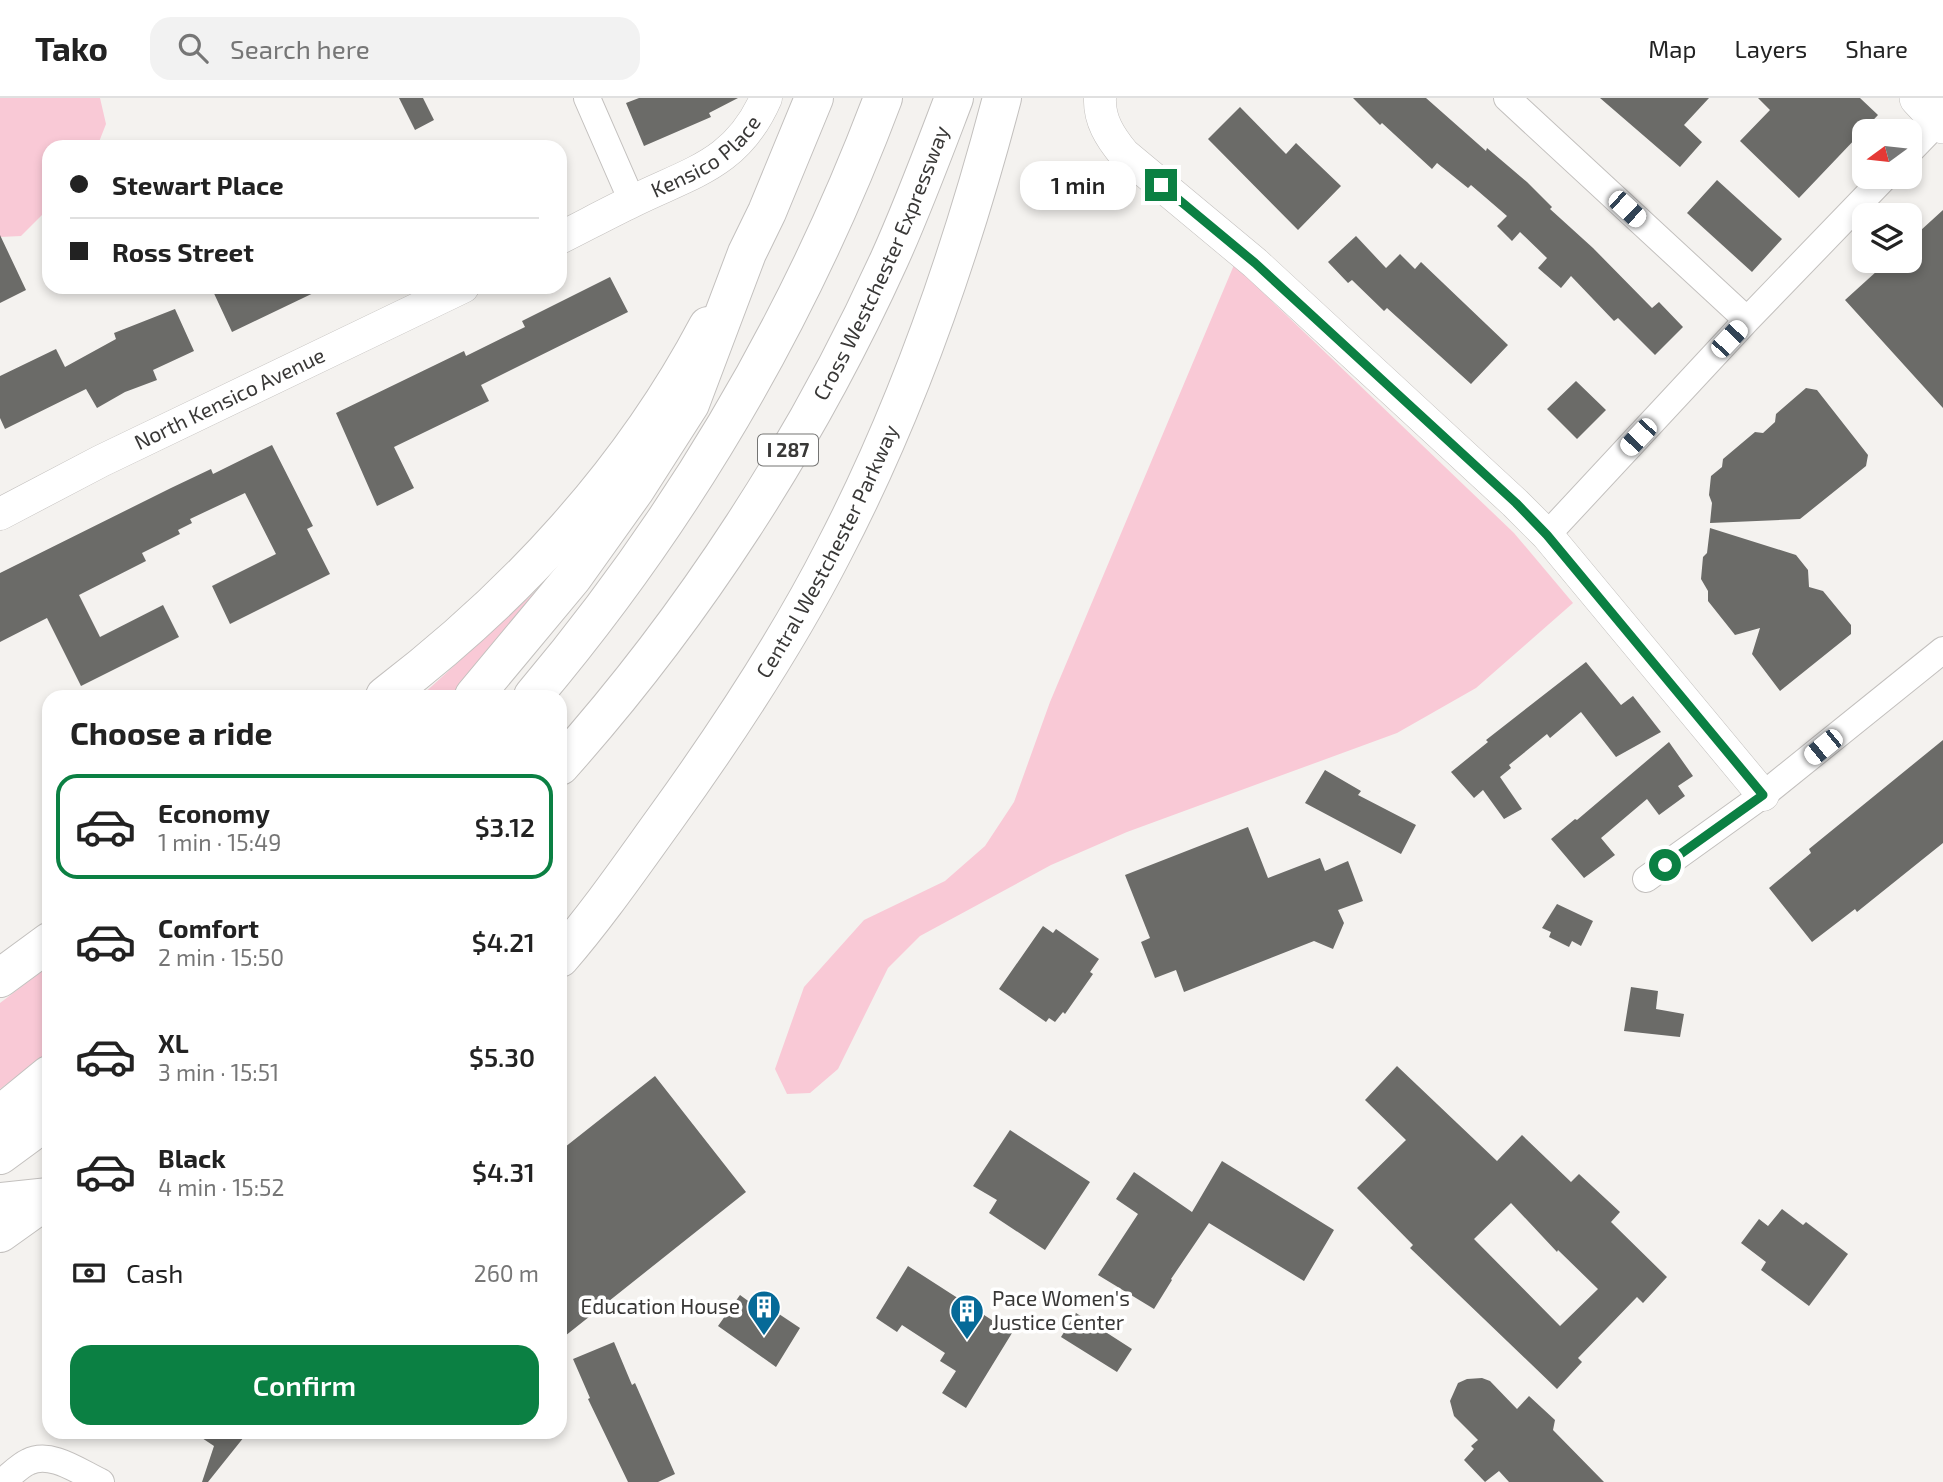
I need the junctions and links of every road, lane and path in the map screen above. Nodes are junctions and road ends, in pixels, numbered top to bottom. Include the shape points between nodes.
1 (587, 98) edge
2 (766, 98) edge
3 (814, 98) edge
4 (884, 98) edge
5 (954, 98) edge
6 (1002, 98) edge
7 (1100, 98) edge
8 (1507, 98) edge
9 (1933, 114) edge
10 (1922, 131) edge
11 (1873, 189) edge
12 (632, 201) junction
13 (567, 234) edge
14 (747, 253) junction
15 (448, 294) edge
16 (1747, 320) junction
17 (0, 514) edge
18 (1547, 535) junction
19 (1943, 650) edge
20 (393, 690) edge
21 (479, 690) edge
22 (538, 690) edge
23 (567, 758) edge
24 (1763, 795) junction
25 (1646, 879) dead end
26 (42, 947) edge
27 (567, 949) edge
28 (0, 978) edge
29 (42, 1080) edge
30 (0, 1115) edge
31 (42, 1124) edge
32 (0, 1155) edge
33 (42, 1199) edge
34 (0, 1202) edge
35 (42, 1203) edge
36 (0, 1233) edge
37 (2, 1482) edge
38 (101, 1482) edge

1 - 12 street
2 - 12 street, Kensico Place via 758,117 724,156
3 - 14 main road
4 - 22 main road via 828,233 744,396 646,551
5 - 23 main road, Cross Westchester Expressway / I 287 via 888,261 801,429 700,589
6 - 27 main road, Central Westchester Parkway via 929,338 834,550 716,748
7 - 18 street via 1104,124 1124,154 1255,263
8 - 16 street
9 - 10 street
11 - 16 street
12 - 13 street
14 - 20 main road via 657,413 572,523 443,650
14 - 21 main road via 690,404 573,577
15 - 17 street, North Kensico Avenue
16 - 18 street
18 - 24 street
19 - 24 street
24 - 25 street
26 - 28 main road
29 - 30 main road
31 - 32 main road
33 - 34 main road
35 - 36 main road
37 - 38 street via 40,1458

